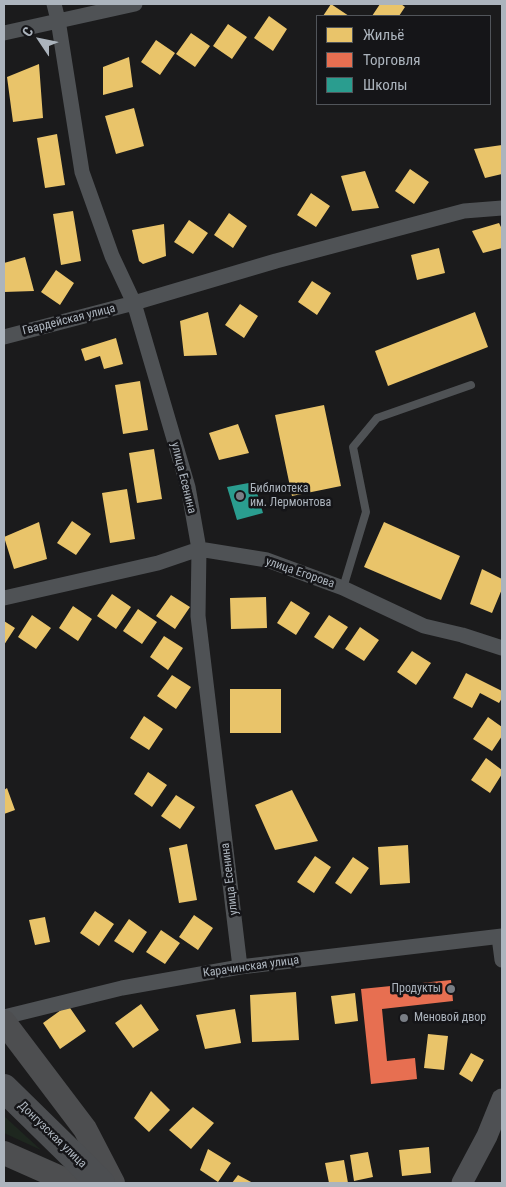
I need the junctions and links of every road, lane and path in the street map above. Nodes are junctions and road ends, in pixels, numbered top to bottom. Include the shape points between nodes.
1 (54, 4) edge
2 (135, 4) edge
3 (58, 20) junction
4 (4, 33) edge
5 (502, 208) edge
6 (134, 303) junction
7 (4, 337) edge
8 (471, 385) dead end
9 (199, 549) junction
10 (343, 588) junction
11 (4, 598) edge
12 (502, 648) edge
13 (501, 937) edge
14 (502, 960) edge
15 (240, 967) junction
16 (4, 1017) edge
17 (4, 1022) edge
18 (4, 1088) edge
19 (502, 1099) edge
20 (4, 1153) edge
21 (72, 1183) edge
22 (101, 1183) edge
23 (113, 1183) edge
24 (462, 1183) edge

1 - 3 street, улица Есенина
2 - 3 street
3 - 4 street
3 - 6 street, улица Есенина via 82,172 112,256
5 - 6 street, Гвардейская улица via 464,211
6 - 7 street, Гвардейская улица
6 - 9 street, улица Есенина via 188,487
8 - 10 lane via 377,418 353,447 366,512
9 - 10 street, улица Егорова via 266,560
9 - 11 street, улица Егорова via 158,562
9 - 15 street, улица Есенина via 198,616
10 - 12 street, улица Егорова via 424,626
13 - 14 street
13 - 15 street, Карачинская улица
15 - 16 street, Карачинская улица via 122,988
17 - 23 main road via 86,1129
18 - 22 highway, Донгузская улица
19 - 24 street
20 - 21 main road

